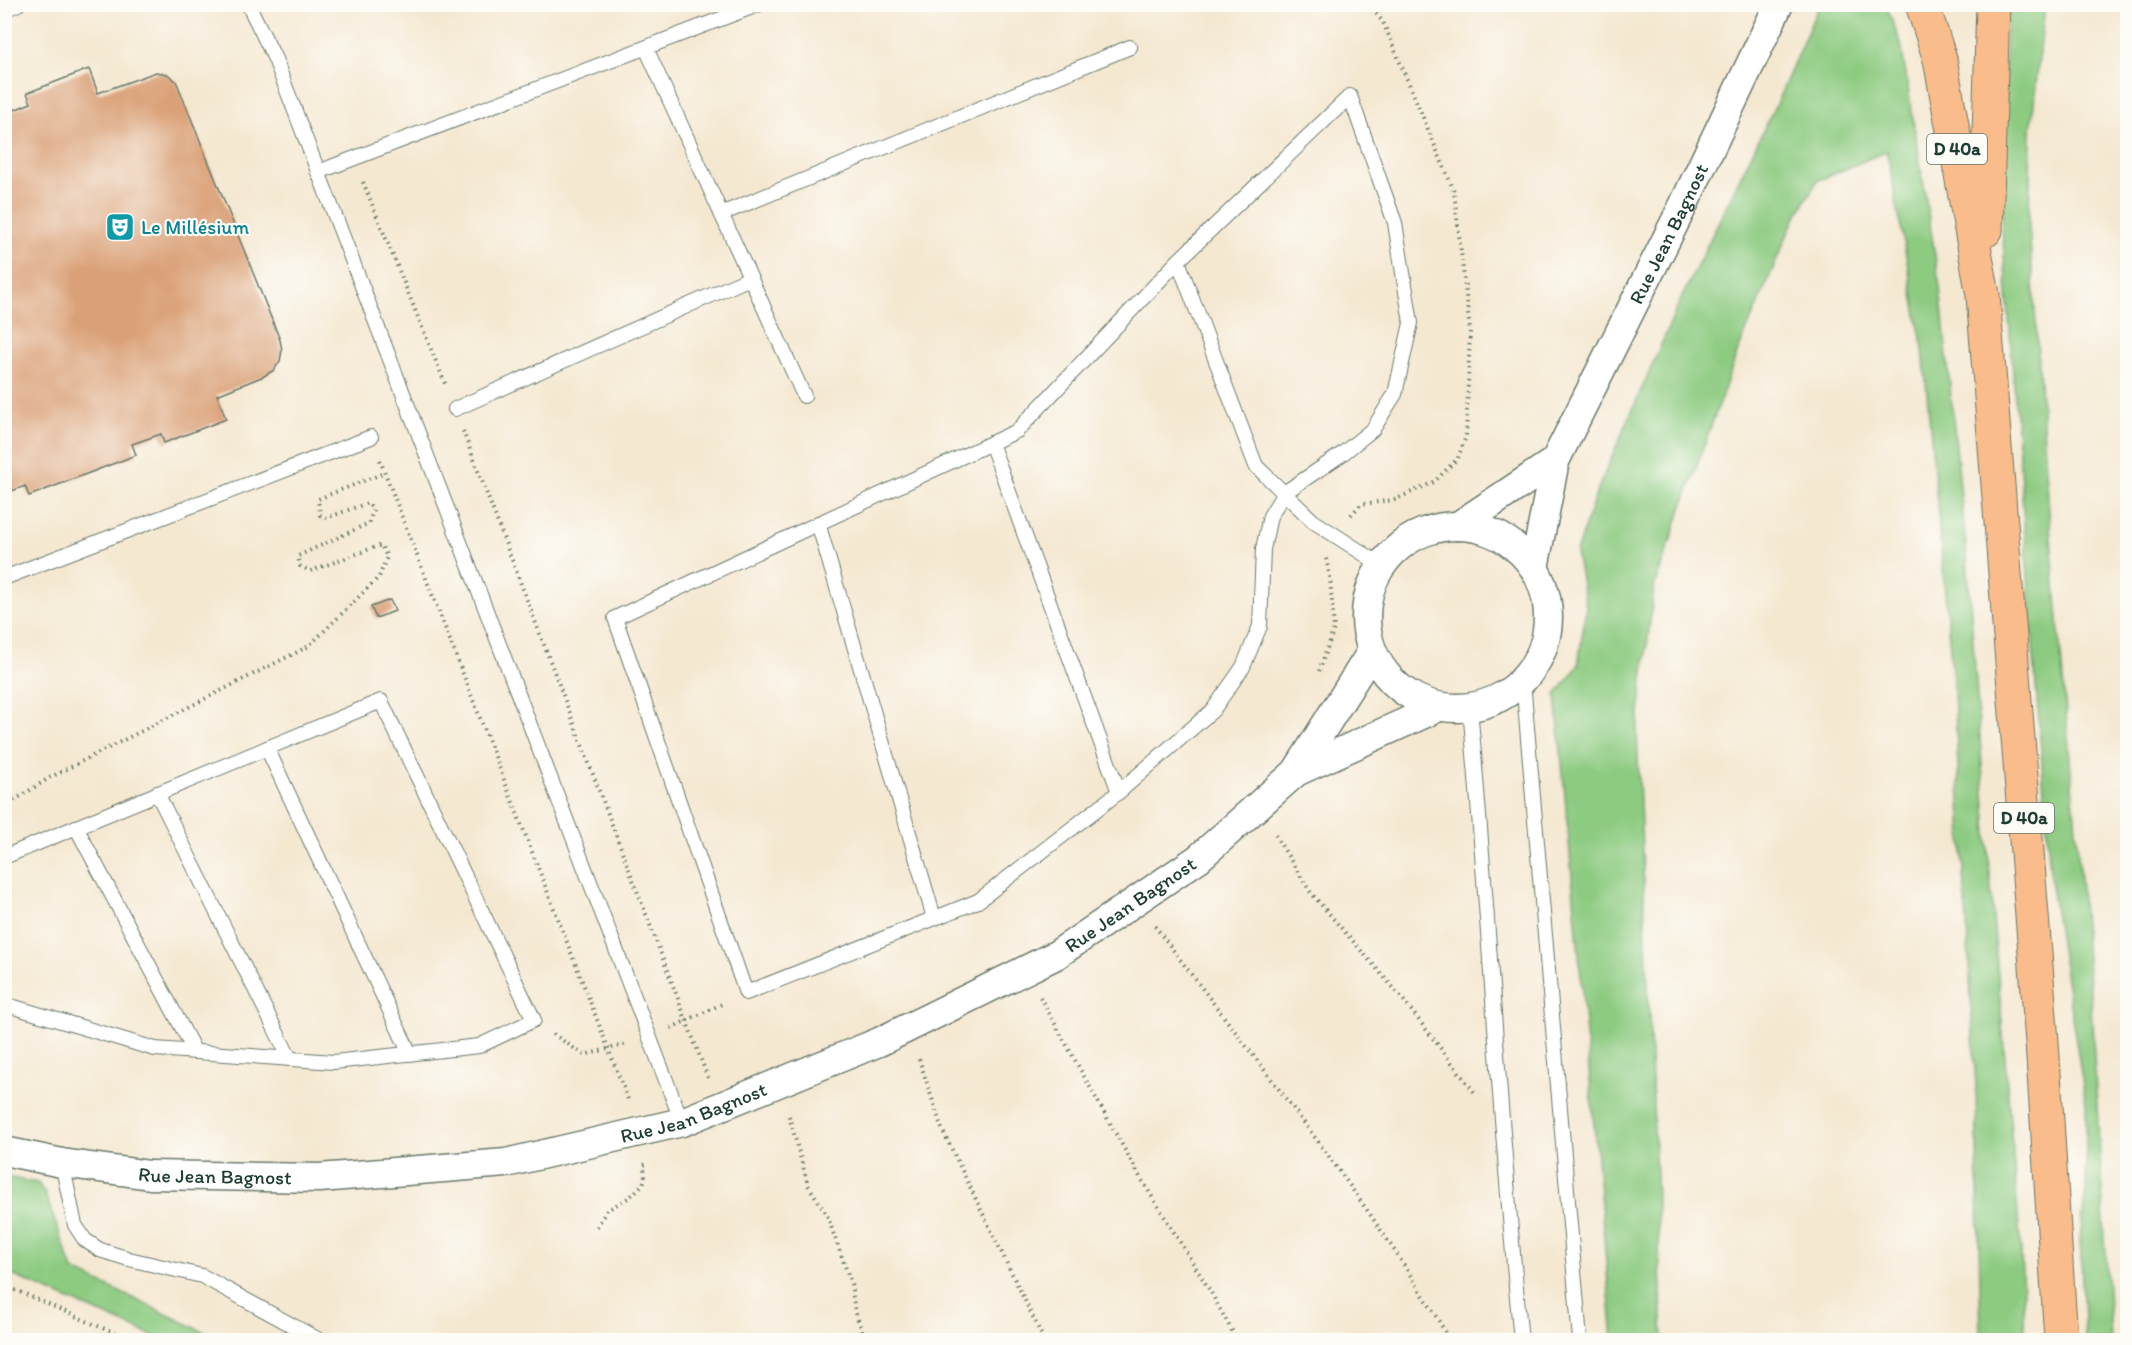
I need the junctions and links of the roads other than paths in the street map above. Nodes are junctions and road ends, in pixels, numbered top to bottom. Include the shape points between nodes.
1 (18, 4) edge
2 (248, 4) edge
3 (760, 4) edge
4 (1779, 4) edge
5 (1922, 4) edge
6 (1993, 4) edge
7 (4, 10) edge
8 (1130, 47) dead end
9 (646, 48) junction
10 (318, 172) junction
11 (721, 214) junction
12 (1178, 261) junction
13 (750, 278) junction
14 (1983, 295) junction
15 (804, 396) dead end
16 (455, 409) road end
17 (371, 437) dead end
18 (991, 443) junction
19 (1556, 462) junction
20 (1284, 493) junction
21 (818, 524) junction
22 (1458, 526) junction
23 (1382, 565) junction
24 (1534, 568) junction
25 (4, 578) edge
26 (1372, 651) junction
27 (1523, 681) junction
28 (1439, 707) junction
29 (1470, 708) junction
30 (267, 748) junction
31 (1296, 772) junction
32 (1119, 792) junction
33 (157, 793) junction
34 (76, 827) junction
35 (4, 856) edge
36 (934, 918) junction
37 (4, 1004) edge
38 (195, 1052) junction
39 (410, 1054) junction
40 (291, 1059) junction
41 (682, 1122) junction
42 (4, 1151) edge
43 (62, 1163) junction
44 (319, 1341) edge
45 (1521, 1341) edge
46 (1580, 1341) edge
47 (2061, 1341) edge

1 - 7 lane
2 - 10 lane via 275,59
3 - 9 lane
4 - 19 street, Rue Jean Bagnost
5 - 14 main road, D 40a via 1940,59
6 - 14 main road, D 40a
8 - 11 lane
9 - 10 lane
9 - 11 lane
10 - 41 lane
11 - 13 lane
12 - 18 lane via 1017,431
12 - 20 lane via 1256,466
12 - 20 lane via 1350,96 1395,223 1411,323 1395,393 1373,429
13 - 15 lane
13 - 16 lane
14 - 47 main road, D 40a via 2042,1042
17 - 25 lane
18 - 21 lane
18 - 32 lane
19 - 22 street, Rue Jean Bagnost
19 - 24 street, Rue Jean Bagnost
20 - 23 lane via 1313,521
20 - 32 lane via 1270,516 1263,549 1260,626 1243,667 1213,710
21 - 36 lane
21 - 36 lane via 615,618 746,993
22 - 23 street, Rue Jean Bagnost via 1429,530 1402,543
22 - 24 street, Rue Jean Bagnost via 1488,531 1514,545
23 - 26 street, Rue Jean Bagnost via 1369,592 1366,622
24 - 27 street, Rue Jean Bagnost via 1546,596 1548,626 1540,655
26 - 28 street, Rue Jean Bagnost via 1388,677 1411,697
26 - 31 street, Rue Jean Bagnost
27 - 29 street, Rue Jean Bagnost via 1498,698
27 - 46 lane
28 - 29 street, Rue Jean Bagnost
28 - 31 street, Rue Jean Bagnost
29 - 45 lane
30 - 33 lane
30 - 39 lane
30 - 39 lane via 381,701 534,1020 479,1046
31 - 41 street, Rue Jean Bagnost via 1199,858 1056,955 879,1042
32 - 36 lane via 978,901
33 - 34 lane
33 - 40 lane
34 - 35 lane
34 - 38 lane
37 - 38 lane via 154,1048
38 - 40 lane
39 - 40 lane via 334,1062
41 - 43 street, Rue Jean Bagnost via 506,1163 320,1178 150,1175
42 - 43 street, Rue Jean Bagnost
43 - 44 lane via 75,1225 85,1240 119,1256 202,1276

